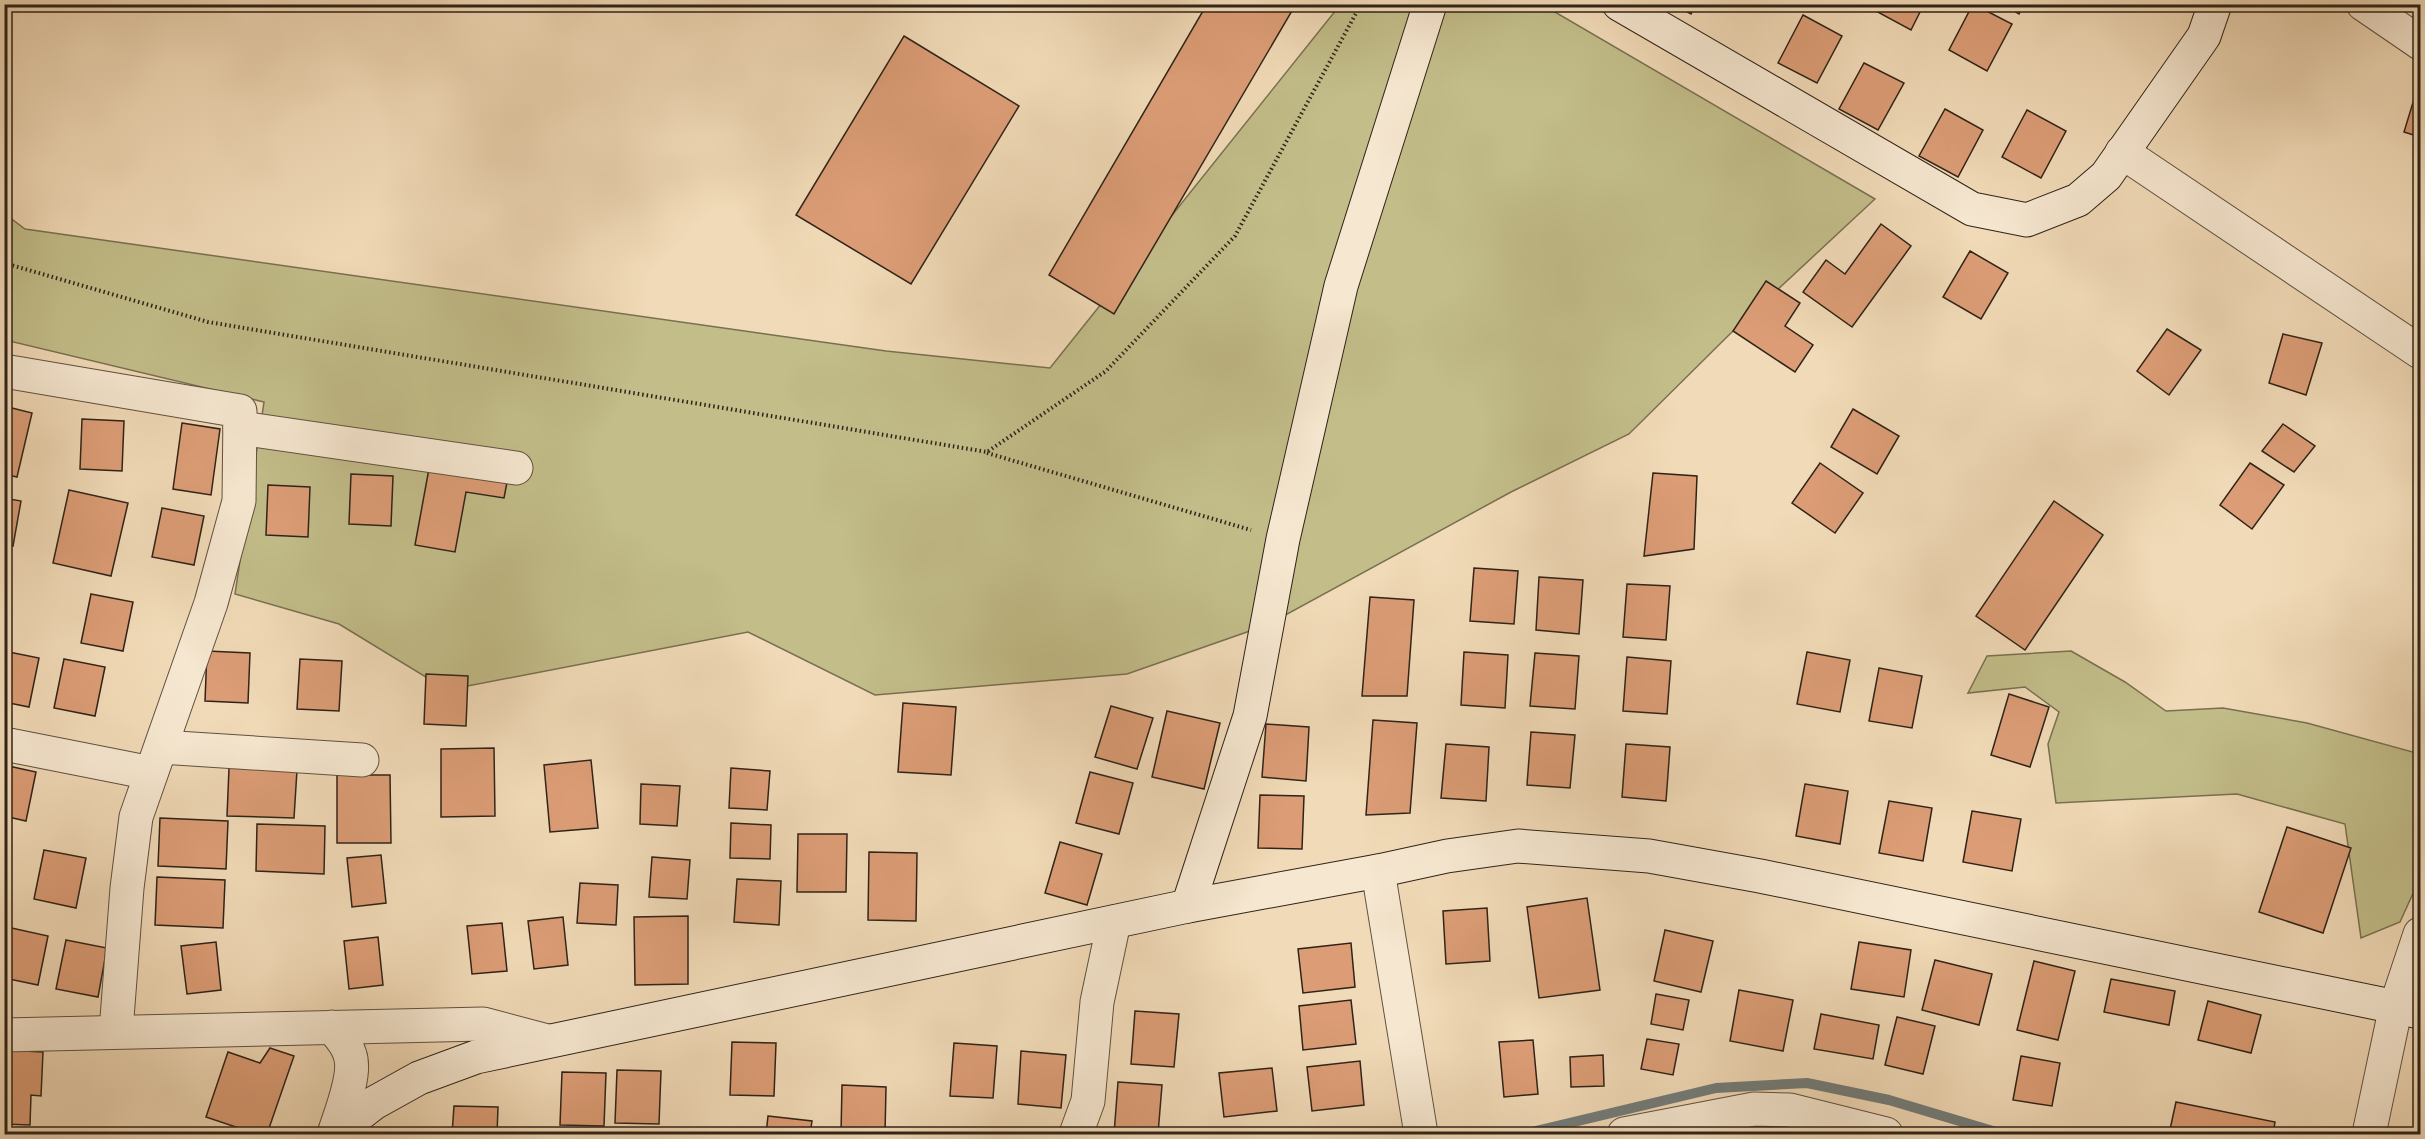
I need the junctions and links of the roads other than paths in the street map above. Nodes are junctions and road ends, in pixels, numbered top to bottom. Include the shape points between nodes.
1 (1430, 4) edge
2 (1619, 4) edge
3 (2215, 4) edge
4 (2363, 4) edge
5 (2421, 43) edge
6 (2122, 152) junction
7 (2421, 352) edge
8 (4, 371) edge
9 (240, 428) junction
10 (516, 468) dead end
11 (4, 744) edge
12 (156, 760) junction
13 (362, 760) dead end
14 (1378, 871) junction
15 (1188, 906) junction
16 (1114, 922) junction
17 (2421, 934) edge
18 (2408, 1009) edge
19 (332, 1027) junction
20 (116, 1031) junction
21 (4, 1035) edge
22 (548, 1041) junction
23 (334, 1134) edge
24 (1076, 1134) edge
25 (1421, 1134) edge
26 (1628, 1134) edge
27 (1886, 1134) edge
28 (2369, 1134) edge

1 - 15 street via 1341,286 1283,539 1250,716
2 - 6 street via 1972,209 2027,220 2079,200 2106,176
3 - 6 street via 2204,36
4 - 5 street
6 - 7 street
8 - 9 street via 240,411
9 - 10 street
9 - 12 street via 239,501 211,603
11 - 12 street
12 - 13 street
12 - 20 street via 136,817
14 - 15 street
14 - 18 street via 1518,846 1649,856
14 - 25 street
15 - 16 street
16 - 22 street
16 - 24 street via 1097,1002 1088,1101
17 - 18 street
18 - 28 street
19 - 20 street
19 - 22 street via 483,1024
19 - 23 street via 346,1043 351,1057 350,1079
20 - 21 street
22 - 23 street via 476,1057 419,1078 374,1103
26 - 27 street via 1754,1109 1790,1110

